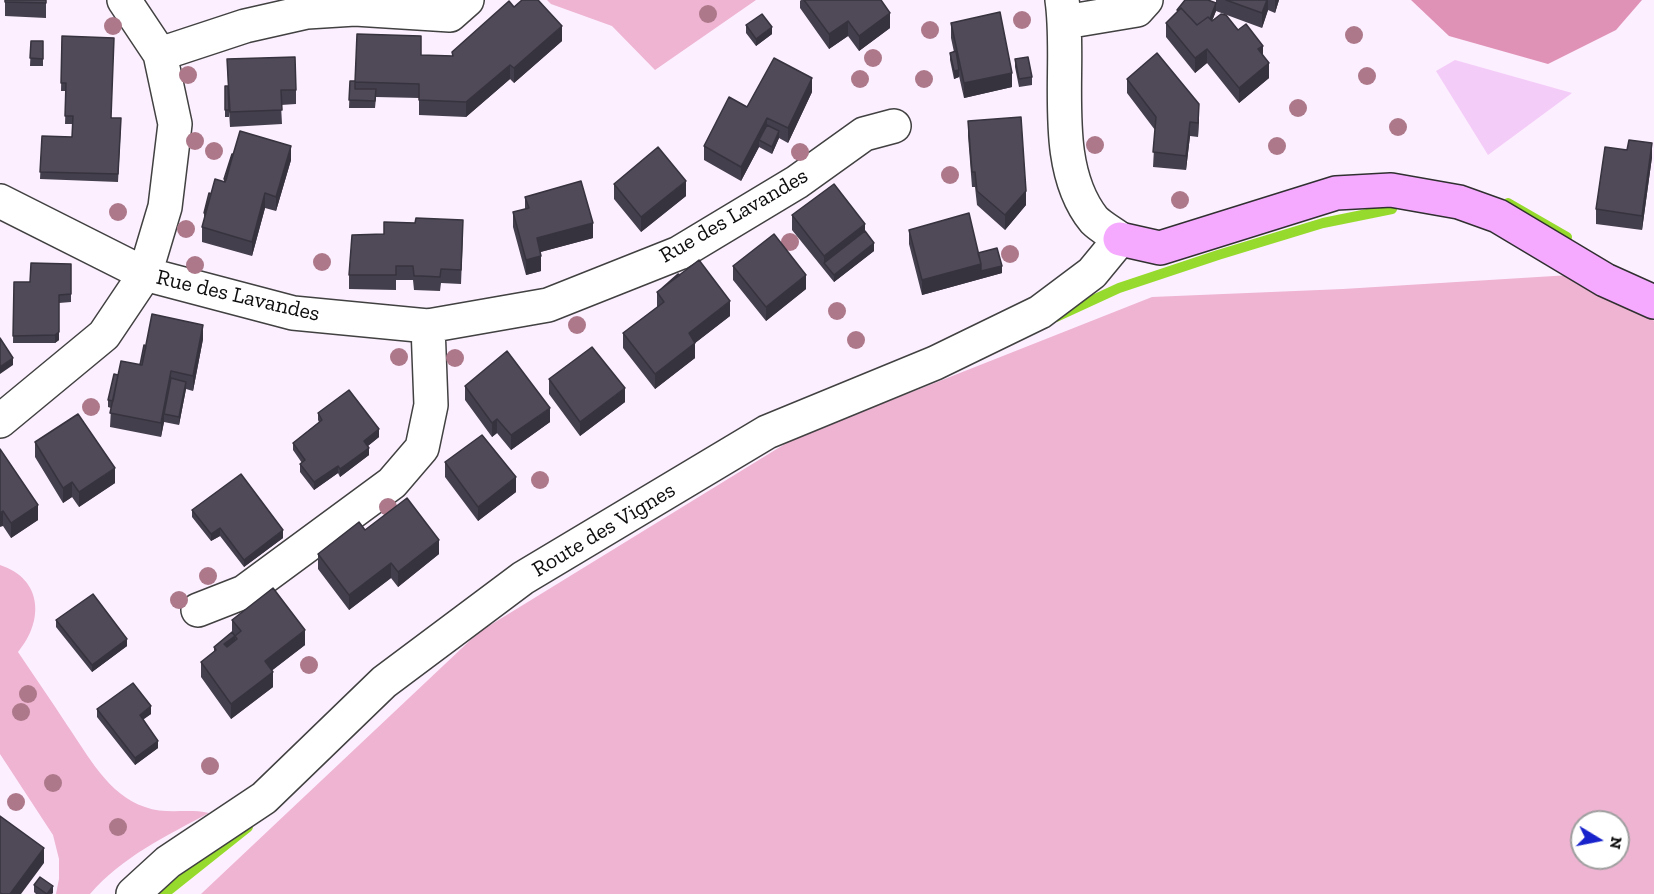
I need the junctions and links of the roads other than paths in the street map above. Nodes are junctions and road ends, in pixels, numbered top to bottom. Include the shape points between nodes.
1 (124, 0) edge
2 (467, 0) edge
3 (1146, 0) edge
4 (1064, 11) edge
5 (160, 54) junction
6 (894, 126) dead end
7 (0, 201) edge
8 (1120, 239) junction
9 (146, 274) junction
10 (1653, 303) edge
11 (428, 326) junction
12 (0, 421) edge
13 (198, 610) dead end
14 (133, 894) edge

1 - 5 street
2 - 5 street via 450,15 355,9 307,12 246,26
3 - 4 street via 1137,10
4 - 8 street via 1068,164 1076,190 1095,221
5 - 9 street via 175,124 165,207
6 - 11 street, Rue des Lavandes via 864,134 797,182 679,253 548,305
7 - 9 street, Rue des Lavandes
8 - 10 street via 1160,248 1336,193 1391,190 1459,202 1498,216 1605,280
8 - 14 street, Route des Vignes via 1092,273 1040,312 935,363 767,432 524,578 384,682 264,798 168,862
9 - 11 street, Rue des Lavandes via 293,313
9 - 12 street via 104,335
11 - 13 street via 431,405 422,448 392,483 244,592

